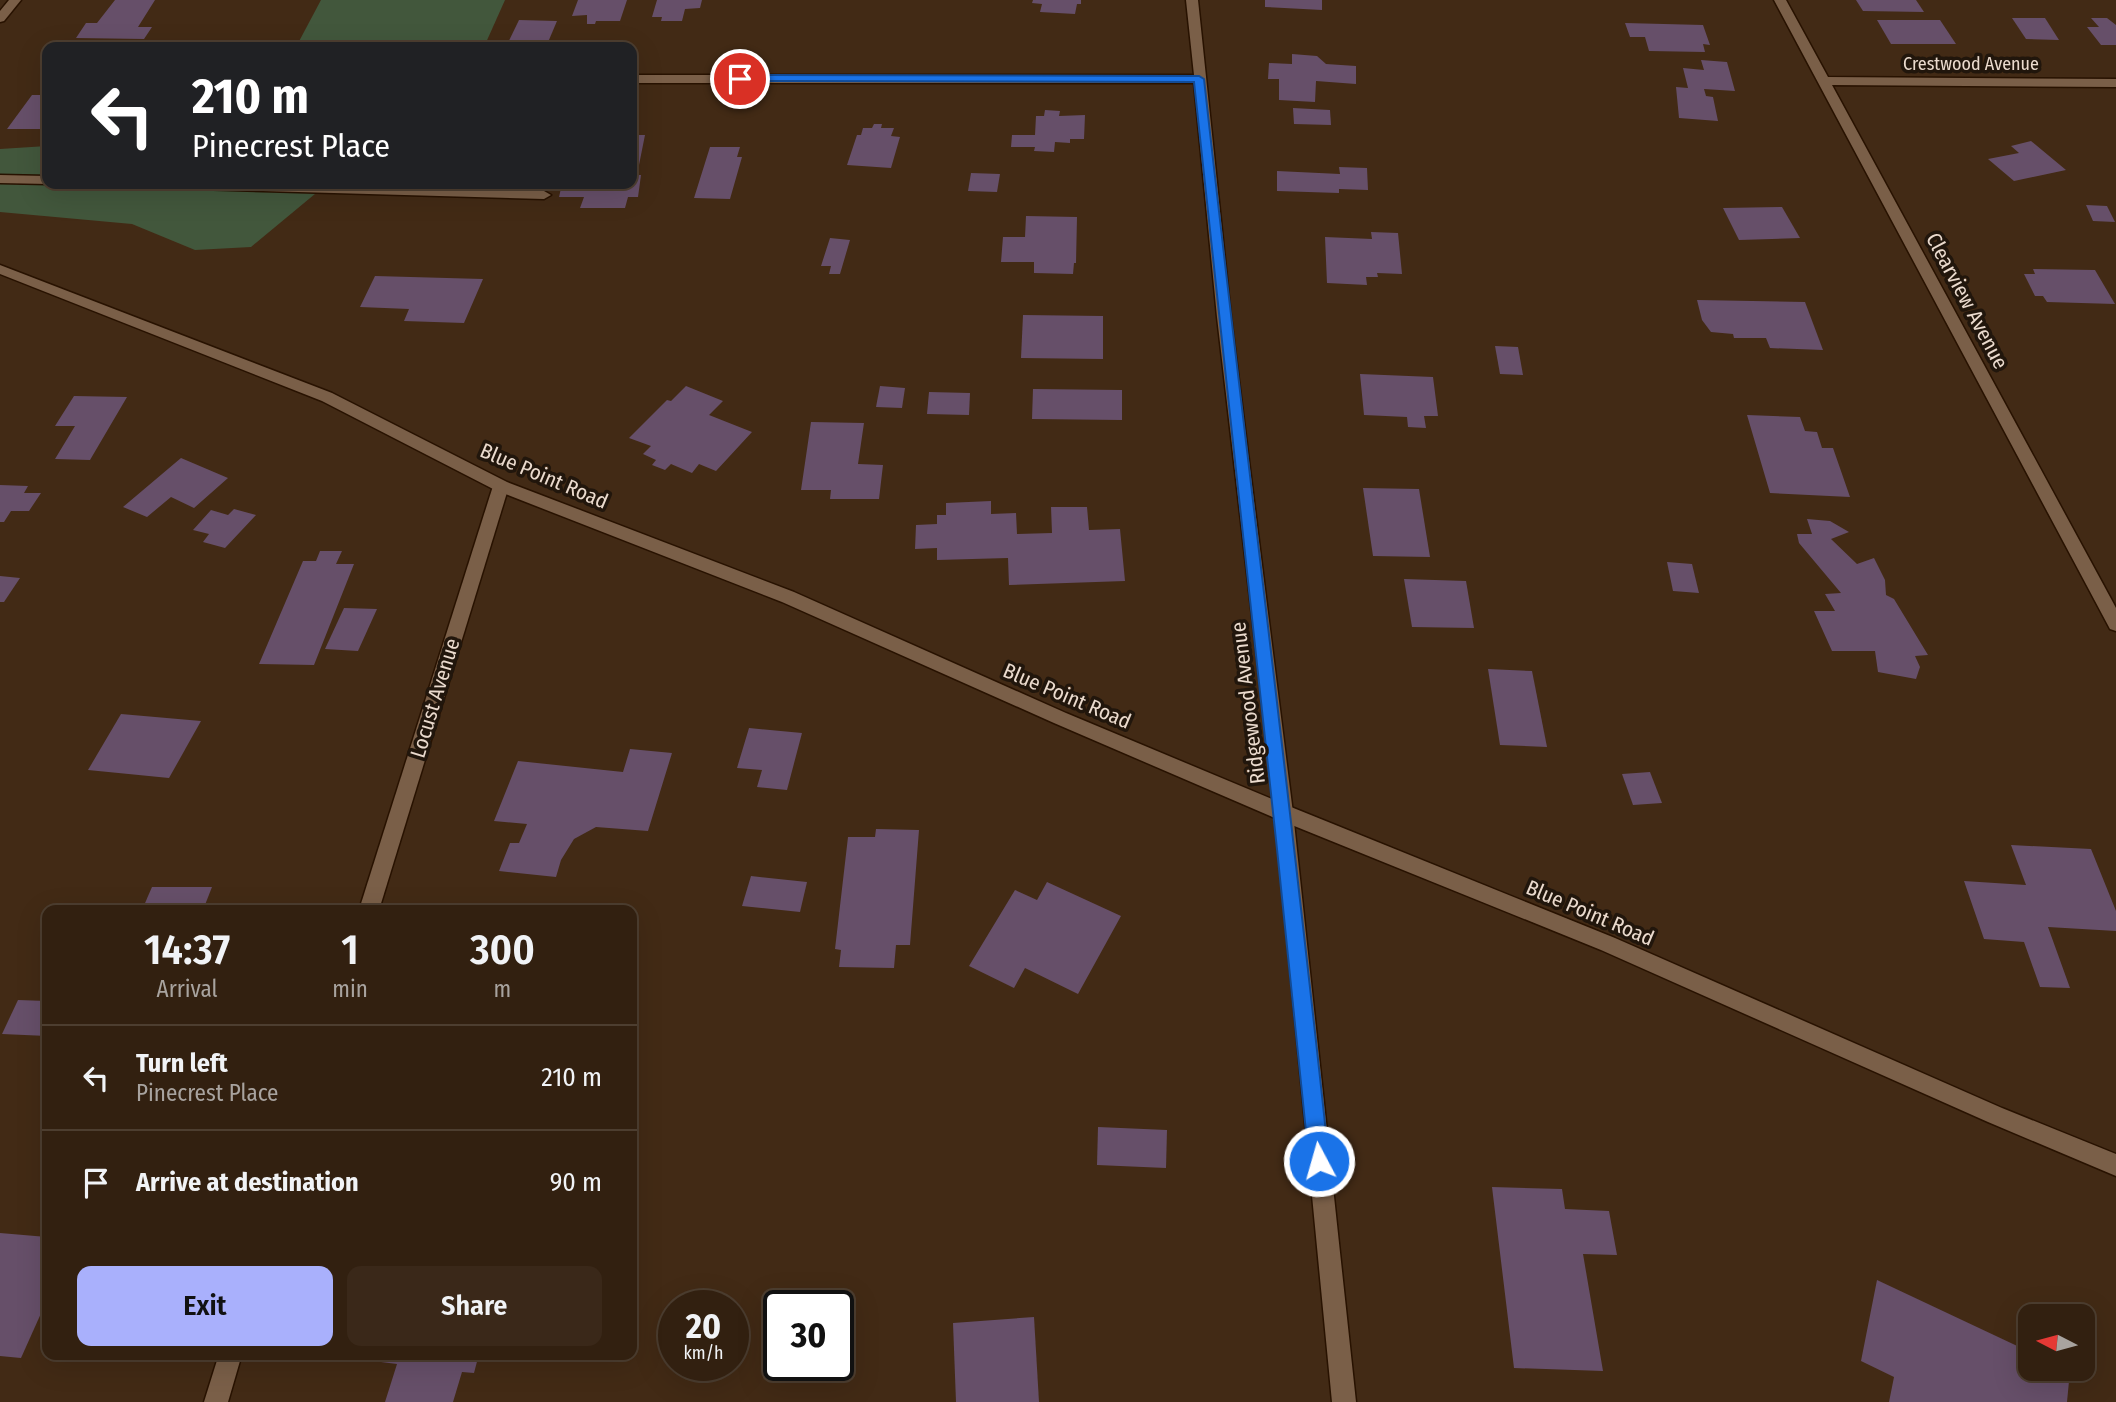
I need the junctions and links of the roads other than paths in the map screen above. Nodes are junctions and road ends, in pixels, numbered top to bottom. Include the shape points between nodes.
1 (15, 0) edge
2 (1192, 0) edge
3 (1780, 0) edge
4 (0, 19) edge
5 (637, 79) edge
6 (1199, 79) junction
7 (1825, 81) junction
8 (2116, 83) edge
9 (0, 179) edge
10 (42, 180) edge
11 (336, 189) edge
12 (544, 195) dead end
13 (0, 269) edge
14 (501, 486) junction
15 (2116, 624) edge
16 (1284, 813) junction
17 (371, 905) edge
18 (2116, 1165) edge
19 (229, 1360) edge
20 (216, 1402) edge
21 (1344, 1402) edge

1 - 4 street
2 - 6 street, Ridgewood Avenue
3 - 7 street, Clearview Avenue
5 - 6 street
6 - 16 street, Ridgewood Avenue
7 - 8 street, Crestwood Avenue
7 - 15 street, Clearview Avenue
9 - 10 street
11 - 12 street
13 - 14 street, Blue Point Road via 327,397
14 - 16 street, Blue Point Road via 788,597
14 - 17 street, Locust Avenue
16 - 18 street, Blue Point Road via 1608,944
16 - 21 street, Ridgewood Avenue
19 - 20 street

